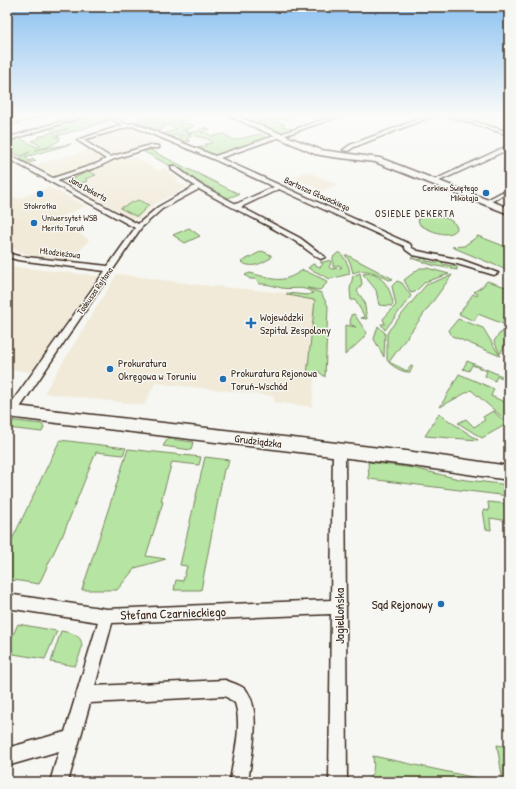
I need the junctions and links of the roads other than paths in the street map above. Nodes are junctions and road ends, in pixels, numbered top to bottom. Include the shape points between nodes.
1 (100, 153) edge
2 (129, 153) edge
3 (202, 153) edge
4 (230, 153) edge
5 (321, 153) edge
6 (497, 153) edge
7 (7, 156) edge
8 (215, 158) junction
9 (110, 159) junction
10 (173, 167) dead end
11 (52, 180) junction
12 (434, 182) junction
13 (197, 187) junction
14 (279, 187) junction
15 (502, 194) dead end
16 (486, 202) junction
17 (238, 206) junction
18 (509, 211) edge
19 (139, 227) junction
20 (7, 255) edge
21 (321, 257) dead end
22 (111, 269) junction
23 (494, 273) dead end
24 (9, 412) edge
25 (339, 450) junction
26 (509, 473) edge
27 (7, 601) edge
28 (339, 607) junction
29 (107, 616) junction
30 (84, 695) junction
31 (71, 739) junction
32 (7, 757) edge
33 (59, 782) edge
34 (239, 782) edge
35 (338, 782) edge

1 - 9 street
2 - 9 street
3 - 8 street, Bartosza Głowackiego
4 - 8 street
5 - 12 street via 377,160
6 - 12 street
7 - 11 street, Jana Dekerta
8 - 14 street, Bartosza Głowackiego
9 - 11 street
10 - 13 street
11 - 19 street, Jana Dekerta
12 - 16 street
13 - 17 street
13 - 19 street, Tadeusza Rejtana via 160,208
14 - 17 street
14 - 23 street, Bartosza Głowackiego via 408,245 408,248 416,253
15 - 16 street
16 - 18 street
17 - 21 street via 312,248
19 - 22 street, Tadeusza Rejtana
20 - 22 street, Młodzieżowa
22 - 24 street, Tadeusza Rejtana
24 - 25 street, Grudziądzka
25 - 26 street, Grudziądzka
25 - 28 street, Jagiellońska
27 - 29 street, Stefana Czarnieckiego
28 - 29 street, Stefana Czarnieckiego
28 - 35 street, Jagiellońska
29 - 30 street
30 - 31 street
30 - 34 street via 225,688 236,693 244,703 247,717
31 - 32 street
31 - 33 street

